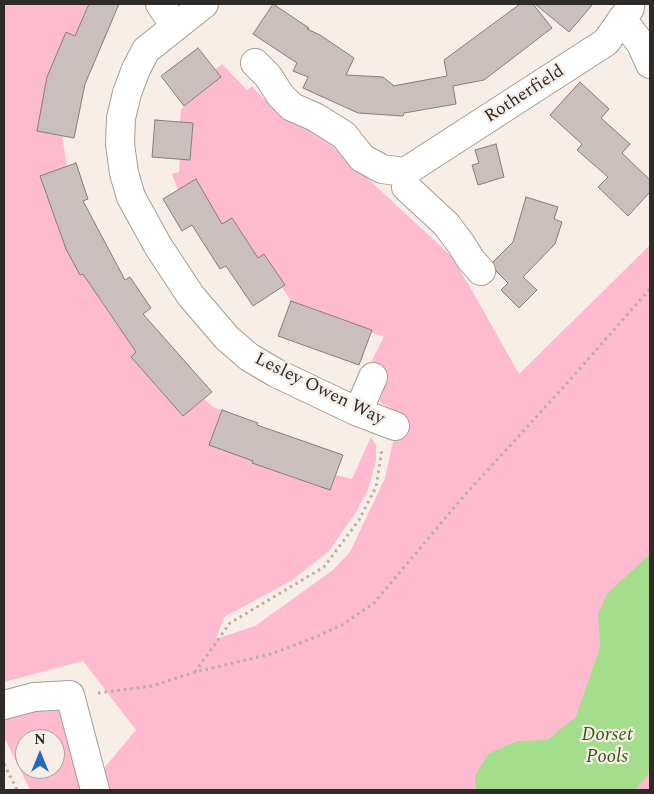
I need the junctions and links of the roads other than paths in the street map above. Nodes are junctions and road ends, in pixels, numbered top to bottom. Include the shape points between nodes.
1 (204, 4) edge
2 (626, 11) edge
3 (168, 15) edge
4 (255, 63) dead end
5 (650, 64) edge
6 (405, 172) junction
7 (481, 271) dead end
8 (373, 377) dead end
9 (358, 412) junction
10 (388, 437) road end
11 (4, 705) edge
12 (95, 790) edge

1 - 3 street, Lesley Owen Way
2 - 5 street
2 - 6 street, Rotherfield via 606,42
3 - 9 street, Lesley Owen Way via 136,69 121,118 120,144 131,197 154,240 191,296 227,338 249,357 276,373
4 - 6 street via 292,107 344,135 362,158 382,169
6 - 7 street via 406,187 446,224
8 - 9 street
9 - 10 street, Lesley Owen Way
11 - 12 street via 34,697 70,695

